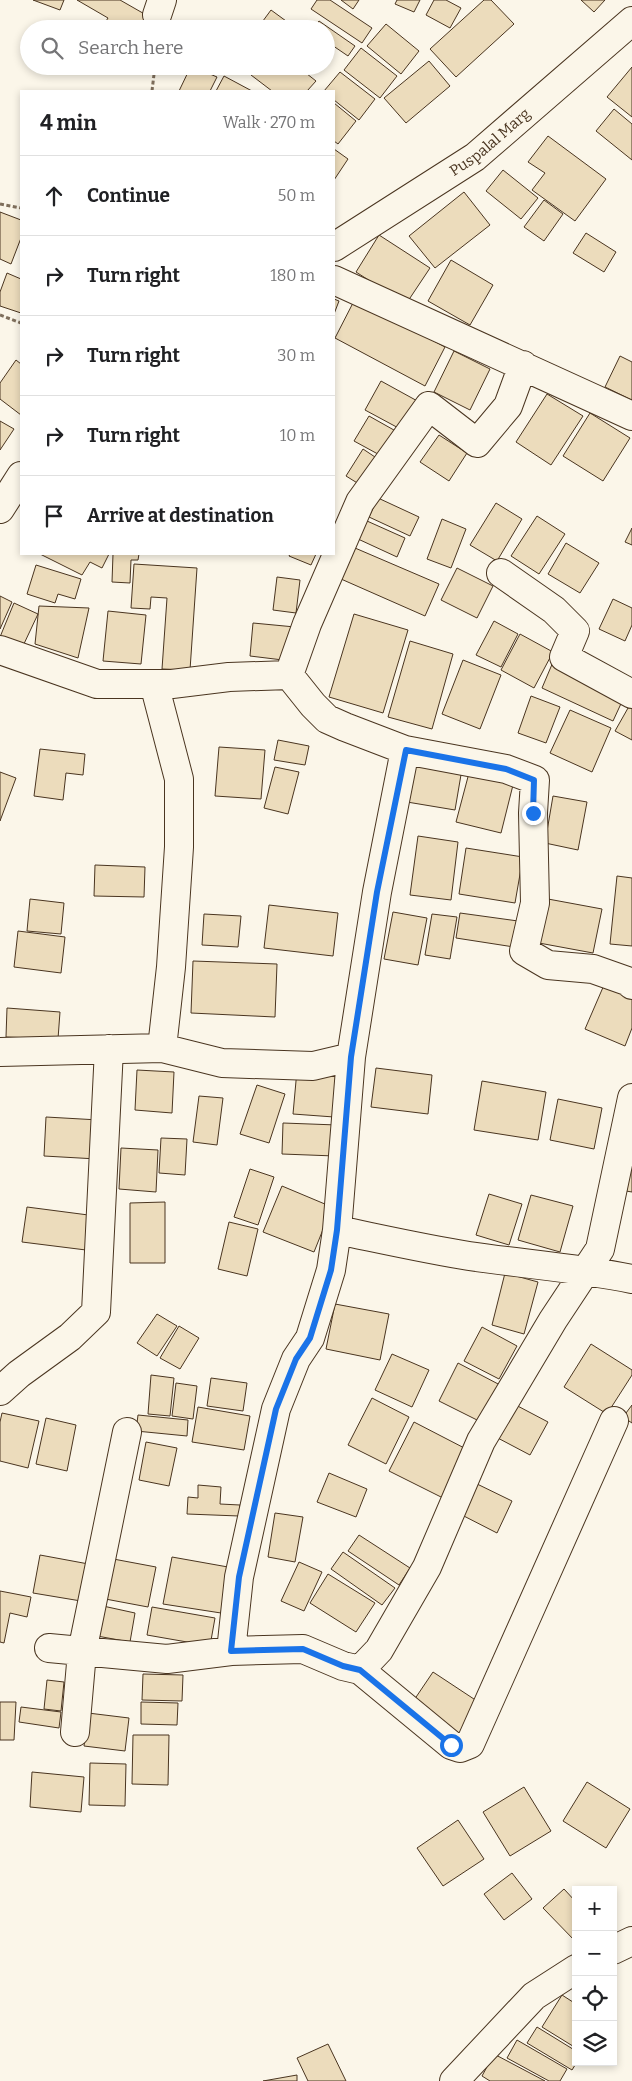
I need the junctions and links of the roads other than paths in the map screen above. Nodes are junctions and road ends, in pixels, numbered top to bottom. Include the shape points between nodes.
1 (632, 21) edge
2 (335, 246) edge
3 (335, 280) edge
4 (523, 365) junction
5 (632, 416) edge
6 (20, 478) edge
7 (0, 509) edge
8 (502, 573) dead end
9 (0, 650) edge
10 (289, 675) junction
11 (157, 694) dead end
12 (632, 694) edge
13 (406, 750) junction
14 (632, 985) edge
15 (162, 1048) junction
16 (109, 1049) junction
17 (0, 1052) edge
18 (351, 1057) junction
19 (632, 1098) edge
20 (337, 1230) junction
21 (586, 1270) junction
22 (632, 1279) edge
23 (0, 1391) edge
24 (614, 1421) dead end
25 (127, 1432) dead end
26 (49, 1648) dead end
27 (231, 1651) junction
28 (82, 1652) junction
29 (360, 1670) junction
30 (75, 1732) dead end
31 (632, 1941) edge
32 (617, 1948) edge
33 (572, 1972) edge
34 (454, 2081) edge

1 - 2 street, Puspalal Marg via 476,157
3 - 4 street
4 - 5 street
4 - 10 street via 508,406 477,443 429,406 360,502 307,624
6 - 7 street
8 - 12 street via 554,610 575,631 564,657
9 - 10 street via 97,684 172,684 229,677
10 - 13 street via 327,719
11 - 15 street via 179,779 179,847
13 - 14 street via 506,769 534,780 536,903 524,951 548,965 593,969
13 - 18 street via 377,892
15 - 16 street
15 - 18 street via 222,1064 313,1066
16 - 17 street
16 - 23 street via 96,1312 70,1338
18 - 20 street
19 - 21 street via 600,1250
20 - 21 street via 466,1255
20 - 27 street via 331,1270 310,1338 296,1359 276,1409 239,1577
21 - 22 street
21 - 29 street via 481,1441 427,1567 378,1650
24 - 29 street via 470,1744 460,1748 451,1745
25 - 28 street
26 - 28 street
27 - 28 street via 167,1659
27 - 29 street via 303,1649
28 - 30 street
31 - 32 street
33 - 34 street via 534,1996

